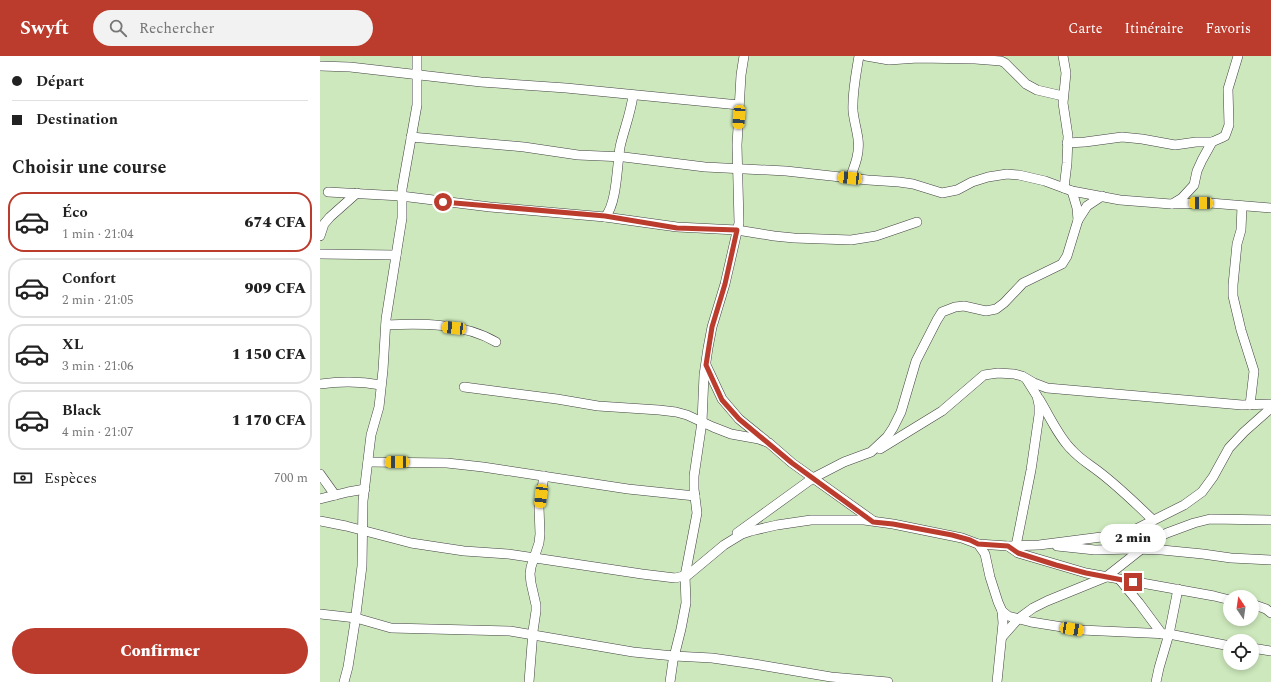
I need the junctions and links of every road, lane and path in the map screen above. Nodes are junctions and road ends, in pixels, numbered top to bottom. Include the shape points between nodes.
1 (417, 56) edge
2 (744, 56) edge
3 (859, 56) edge
4 (866, 56) edge
5 (1063, 56) edge
6 (1238, 56) edge
7 (320, 66) edge
8 (417, 75) junction
9 (633, 95) junction
10 (1063, 96) junction
11 (739, 105) junction
12 (411, 137) junction
13 (1212, 142) junction
14 (1068, 143) junction
15 (619, 157) junction
16 (737, 169) junction
17 (850, 178) junction
18 (1068, 189) junction
19 (328, 192) dead end
20 (358, 193) junction
21 (401, 196) junction
22 (1102, 196) junction
23 (1171, 204) junction
24 (1242, 206) junction
25 (1271, 208) edge
26 (605, 216) junction
27 (1078, 220) junction
28 (917, 222) dead end
29 (737, 230) junction
30 (320, 236) edge
31 (320, 254) edge
32 (396, 255) junction
33 (386, 325) junction
34 (496, 342) dead end
35 (706, 365) junction
36 (1026, 378) junction
37 (320, 384) edge
38 (382, 385) junction
39 (464, 387) dead end
40 (1037, 396) junction
41 (1271, 404) edge
42 (1250, 405) junction
43 (1271, 408) edge
44 (702, 422) junction
45 (769, 443) junction
46 (871, 452) junction
47 (368, 462) junction
48 (320, 474) edge
49 (544, 476) junction
50 (813, 478) junction
51 (365, 489) junction
52 (335, 495) junction
53 (695, 496) junction
54 (320, 499) edge
55 (1153, 520) junction
56 (1271, 520) edge
57 (320, 521) edge
58 (873, 522) junction
59 (362, 531) junction
60 (978, 544) junction
61 (1048, 544) junction
62 (724, 545) junction
63 (1012, 546) junction
64 (1142, 549) junction
65 (534, 559) junction
66 (1271, 560) edge
67 (685, 576) junction
68 (1106, 577) junction
69 (1120, 580) junction
70 (1178, 589) junction
71 (1223, 599) edge
72 (1259, 606) edge
73 (1002, 611) junction
74 (1271, 613) edge
75 (320, 614) edge
76 (356, 618) junction
77 (1018, 619) junction
78 (1166, 634) junction
79 (533, 635) junction
80 (1002, 637) junction
81 (1223, 645) edge
82 (1259, 649) edge
83 (1271, 651) edge
84 (674, 656) junction
85 (344, 682) edge
86 (528, 682) edge
87 (670, 682) edge
88 (888, 682) edge
89 (997, 682) edge
90 (1156, 682) edge

1 - 8 street
2 - 11 street
3 - 17 street via 853,112 858,151
4 - 10 street via 890,60 933,58 1001,61 1026,84 1037,90
5 - 10 street via 1066,73
6 - 13 street via 1228,89 1229,125 1225,136
7 - 8 street
8 - 9 street
8 - 12 street via 417,105
9 - 11 street
9 - 15 street
10 - 14 street
11 - 16 street
12 - 15 street
12 - 21 street
13 - 14 street via 1175,145 1122,137
13 - 23 street via 1202,160 1194,185 1182,198
14 - 18 street
15 - 16 street
15 - 26 street via 611,208
16 - 17 street
16 - 29 street
17 - 18 street via 912,184 942,193 957,190 988,177 1007,174 1045,181
18 - 22 street
18 - 27 street via 1077,208
19 - 20 street
20 - 21 street
20 - 30 street via 330,217 324,224
21 - 26 street via 490,207
21 - 32 street via 402,218
22 - 23 street
22 - 27 street via 1087,206
23 - 24 street
24 - 25 street
24 - 42 street via 1233,296 1254,371
26 - 29 street via 677,228
27 - 46 street via 1062,264 1023,283 996,309 986,311 964,306 947,309 940,314 916,361 906,397 893,428
28 - 29 street via 876,236 851,240 774,236
29 - 35 street via 712,327
31 - 32 street
32 - 33 street
33 - 34 street via 454,328 477,333
33 - 38 street
35 - 44 street
35 - 45 street via 722,400 739,419
36 - 40 street
36 - 42 street via 1047,388
36 - 46 street via 1007,373 984,375 942,411
37 - 38 street via 356,381
38 - 47 street
39 - 44 street via 598,406 659,410 687,415
40 - 55 street via 1071,450 1114,484
40 - 63 street via 1039,415 1036,439
41 - 42 street
43 - 55 street via 1229,448 1202,492
44 - 45 street via 731,434
44 - 53 street via 694,476
45 - 50 street
46 - 50 street
47 - 49 street via 447,463
47 - 51 street
48 - 52 street
49 - 53 street
49 - 65 street via 539,507 540,538
50 - 58 street
50 - 62 street
51 - 52 street
51 - 59 street
52 - 54 street
53 - 67 street via 696,524
55 - 61 street via 1132,531 1117,535
56 - 64 street via 1210,519 1167,532
57 - 59 street
58 - 60 street via 952,535
58 - 62 street via 832,520 791,523 751,531
59 - 65 street via 411,543
59 - 76 street via 362,566
60 - 63 street
60 - 73 street via 985,554 994,593
61 - 63 street
61 - 64 street via 1075,549
62 - 67 street
63 - 68 street via 1018,553
64 - 66 street
64 - 68 street
65 - 67 street via 674,578
65 - 79 street via 530,574 536,605
67 - 84 street via 686,604
68 - 69 street
68 - 77 street via 1047,601
69 - 70 street
69 - 78 street
70 - 71 street
70 - 78 street
72 - 74 street
73 - 77 street
73 - 80 street
75 - 76 street
76 - 79 street via 391,628
76 - 85 street
77 - 78 street via 1081,630
77 - 80 street
78 - 81 street
78 - 90 street
79 - 84 street
79 - 86 street
80 - 89 street
82 - 83 street
84 - 87 street
84 - 88 street via 712,658 830,677

